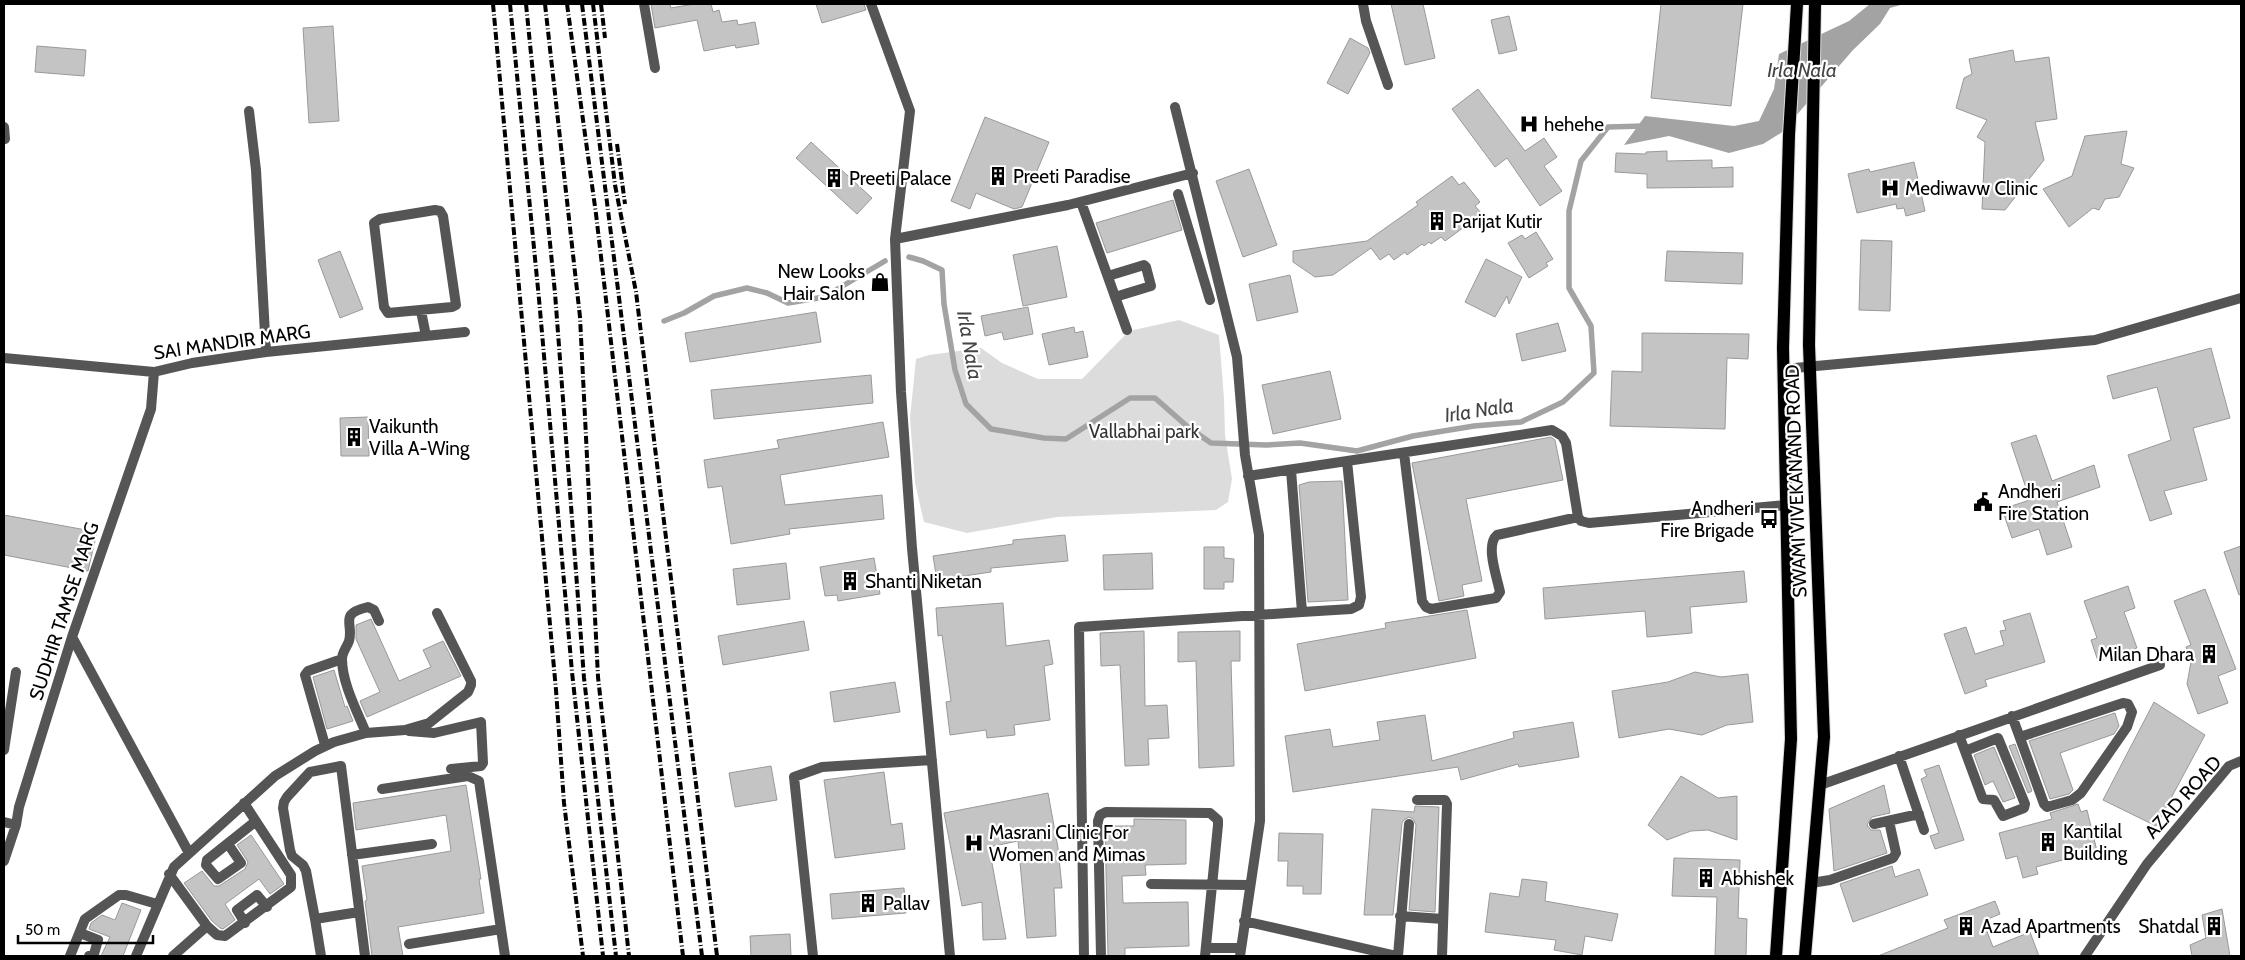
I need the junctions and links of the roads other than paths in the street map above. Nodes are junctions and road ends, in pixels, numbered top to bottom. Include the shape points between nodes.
1 (644, 4) edge
2 (871, 4) edge
3 (1363, 4) edge
4 (1797, 4) edge
5 (1815, 4) edge
6 (655, 68) dead end
7 (1388, 84) dead end
8 (1175, 107) dead end
9 (249, 111) dead end
10 (4, 127) edge
11 (5, 139) dead end
12 (1193, 173) junction
13 (1178, 194) dead end
14 (1081, 202) junction
15 (1202, 208) junction
16 (1184, 213) junction
17 (895, 239) junction
18 (1108, 276) junction
19 (1218, 278) junction
20 (1205, 281) junction
21 (1221, 290) junction
22 (1115, 297) junction
23 (2241, 298) edge
24 (422, 311) junction
25 (1127, 330) dead end
26 (465, 332) dead end
27 (426, 336) junction
28 (266, 352) junction
29 (4, 358) edge
30 (1810, 366) junction
31 (1784, 369) junction
32 (154, 372) junction
33 (1404, 453) junction
34 (1347, 461) junction
35 (1291, 470) junction
36 (1248, 476) junction
37 (1787, 505) junction
38 (1578, 517) junction
39 (1302, 612) junction
40 (437, 613) dead end
41 (1259, 614) junction
42 (379, 621) dead end
43 (72, 637) junction
44 (342, 658) junction
45 (2160, 665) dead end
46 (16, 672) dead end
47 (2012, 716) junction
48 (405, 730) junction
49 (366, 733) junction
50 (1959, 735) junction
51 (2020, 736) junction
52 (325, 744) junction
53 (4, 750) edge
54 (1964, 750) junction
55 (1899, 756) junction
56 (932, 760) junction
57 (2241, 761) edge
58 (451, 769) dead end
59 (1820, 785) junction
60 (382, 789) dead end
61 (1417, 800) dead end
62 (244, 803) junction
63 (1919, 814) junction
64 (256, 821) junction
65 (1889, 821) junction
66 (4, 822) edge
67 (1409, 824) dead end
68 (1874, 824) dead end
69 (16, 825) junction
70 (1924, 830) dead end
71 (228, 844) dead end
72 (432, 844) dead end
73 (189, 853) junction
74 (352, 855) junction
75 (4, 861) edge
76 (169, 874) junction
77 (1099, 878) junction
78 (1083, 879) junction
79 (1213, 883) junction
80 (1811, 883) junction
81 (1151, 884) dead end
82 (1250, 885) junction
83 (157, 904) junction
84 (267, 907) junction
85 (359, 912) junction
86 (1400, 916) junction
87 (1443, 919) junction
88 (315, 920) junction
89 (1244, 921) junction
90 (245, 923) junction
91 (207, 926) junction
92 (501, 929) junction
93 (80, 933) junction
94 (1084, 940) junction
95 (1100, 940) junction
96 (408, 944) dead end
97 (1206, 952) edge
98 (1240, 952) edge
99 (71, 954) edge
100 (89, 956) edge
101 (136, 956) edge
102 (173, 956) edge
103 (321, 956) edge
104 (365, 956) edge
105 (505, 956) edge
106 (812, 956) edge
107 (950, 956) edge
108 (1084, 956) edge
109 (1101, 956) edge
110 (1398, 956) edge
111 (1442, 956) edge
112 (1776, 956) edge
113 (1805, 956) edge
114 (2085, 956) edge

1 - 6 street
2 - 17 street via 910,111
3 - 7 street
4 - 31 main road, SWAMI VIVEKANAND ROAD via 1788,135
5 - 30 main road, SWAMI VIVEKANAND ROAD
8 - 12 street
9 - 28 street via 256,170
10 - 11 street
12 - 14 street
12 - 15 street
13 - 16 street
14 - 17 street
14 - 18 street
15 - 16 street
15 - 19 street
16 - 20 street
17 - 56 street via 912,548
18 - 22 street
18 - 22 street via 1144,265 1146,268 1151,286
19 - 20 street
19 - 21 street
20 - 21 street via 1210,297
21 - 36 street via 1237,357
22 - 25 street
23 - 30 street via 2095,340
24 - 24 street via 454,307 456,303 443,216 437,210 380,219 373,225 385,311 392,314
24 - 27 street
26 - 27 street, SAI MANDIR MARG
27 - 28 street, SAI MANDIR MARG
28 - 32 street, SAI MANDIR MARG
29 - 32 street, SAI MANDIR MARG
30 - 31 street
30 - 59 main road, SWAMI VIVEKANAND ROAD via 1824,737
31 - 37 main road, SWAMI VIVEKANAND ROAD
32 - 43 street, SUDHIR TAMSE MARG via 151,409
33 - 34 street
33 - 38 street via 1552,430 1566,443
33 - 38 street via 1422,601 1426,608 1496,598 1500,592 1490,547 1493,538
34 - 35 street
34 - 39 street via 1361,601 1351,610
35 - 36 street
35 - 39 street
36 - 41 street via 1259,535
37 - 38 street via 1589,523
37 - 112 main road, SWAMI VIVEKANAND ROAD via 1791,738
39 - 41 street
40 - 48 street via 472,685 468,692 429,723
41 - 78 street via 1079,627
41 - 82 street via 1260,821
42 - 44 street via 374,610 368,607 351,614 348,618 349,640
43 - 69 street, SUDHIR TAMSE MARG
43 - 73 street
44 - 49 street via 350,692
44 - 52 street via 305,675
45 - 47 street
46 - 53 street
47 - 50 street
47 - 51 street
48 - 49 street
48 - 58 street via 434,733 480,722 483,763 481,766
49 - 52 street
50 - 54 street
50 - 55 street
51 - 51 street via 2044,804 2048,807 2072,800 2081,793 2127,727 2132,712 2128,704 2123,703
52 - 62 street via 275,776
54 - 54 street via 1983,799 1994,800 2002,816 2024,808 1998,738
55 - 59 street
55 - 63 street
56 - 106 street via 822,767 794,777
56 - 107 street
57 - 114 street, AZAD ROAD via 2229,766 2147,864
59 - 80 main road, SWAMI VIVEKANAND ROAD
60 - 92 street via 468,776 478,782
61 - 87 street via 1445,800 1447,804
62 - 64 street
62 - 73 street
63 - 65 street
63 - 70 street
64 - 71 street
64 - 84 street via 292,879 290,890
65 - 68 street
65 - 80 street via 1896,853 1893,858 1830,880
66 - 69 street
67 - 86 street
69 - 75 street, SUDHIR TAMSE MARG
72 - 74 street
73 - 76 street
74 - 85 street
74 - 88 street via 341,766 310,772 287,797 282,808 292,856 306,871
76 - 83 street
76 - 91 street
77 - 78 street
77 - 79 street via 1098,821 1102,813 1210,812 1218,825
77 - 95 street
78 - 94 street
79 - 81 street
79 - 82 street
79 - 97 street
80 - 113 main road, SWAMI VIVEKANAND ROAD
82 - 89 street
83 - 93 street via 119,895 89,915
83 - 101 street
84 - 90 street
84 - 90 street via 257,895 237,910
85 - 88 street
85 - 104 street
86 - 87 street
86 - 110 street
87 - 111 street
88 - 103 street
89 - 98 street
89 - 110 street
90 - 91 street via 225,936
91 - 102 street
92 - 96 street
92 - 105 street
93 - 99 street
93 - 100 street via 98,940 94,954
94 - 95 street
94 - 108 street
95 - 109 street
97 - 98 street
99 - 100 street

